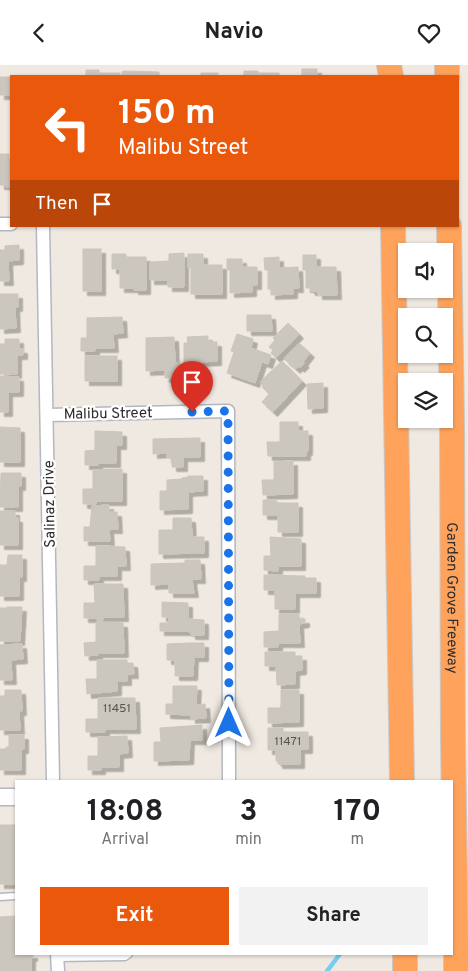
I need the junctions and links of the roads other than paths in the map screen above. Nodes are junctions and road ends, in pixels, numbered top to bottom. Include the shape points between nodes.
1 (43, 227) edge
2 (393, 227) edge
3 (449, 227) edge
4 (451, 373) edge
5 (468, 385) edge
6 (48, 415) junction
7 (453, 419) edge
8 (452, 428) edge
9 (53, 780) edge
10 (229, 780) edge
11 (402, 780) edge
12 (453, 791) edge
13 (468, 791) edge
14 (0, 797) edge
15 (15, 797) edge
16 (15, 896) edge
17 (0, 897) edge
18 (128, 955) edge
19 (405, 955) edge
20 (57, 956) edge
21 (58, 971) edge
22 (405, 971) edge
23 (456, 971) edge

1 - 6 street, Salinaz Drive
2 - 11 highway
3 - 4 highway, Garden Grove Freeway
5 - 7 highway
6 - 9 street, Salinaz Drive
6 - 10 street, Malibu Street via 228,411
8 - 23 highway, Garden Grove Freeway, bridge
12 - 13 street
14 - 15 street
16 - 17 lane
18 - 20 lane
19 - 22 highway
20 - 21 street

